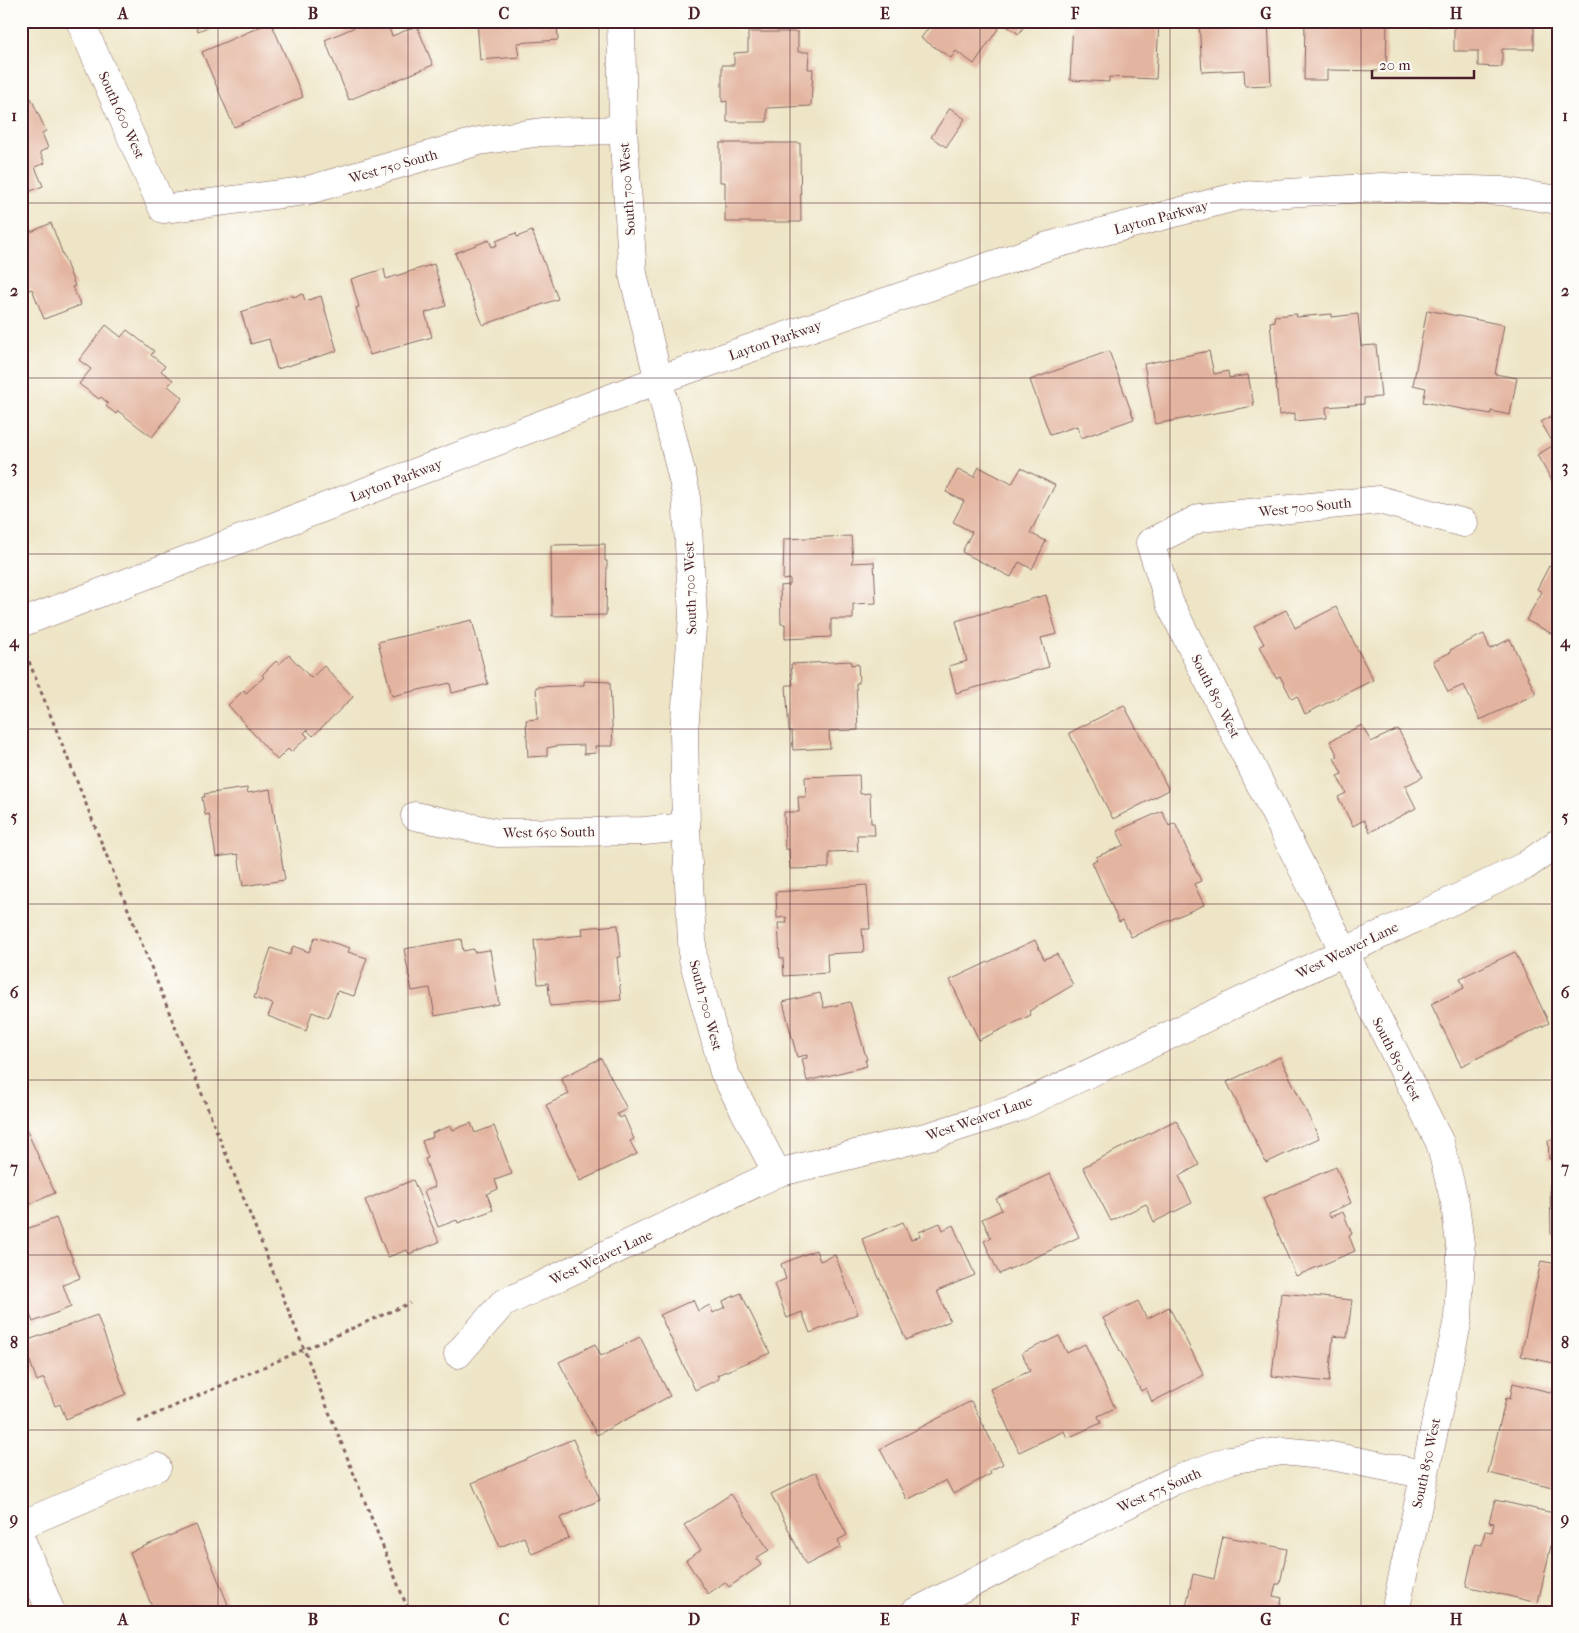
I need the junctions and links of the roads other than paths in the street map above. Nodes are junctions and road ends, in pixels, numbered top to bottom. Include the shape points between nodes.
1 (80, 21) edge
2 (621, 21) edge
3 (623, 130) junction
4 (1558, 200) edge
5 (163, 209) joint
6 (658, 380) junction
7 (1464, 523) dead end
8 (1150, 543) joint
9 (21, 622) edge
10 (415, 816) dead end
11 (686, 827) junction
12 (1558, 843) edge
13 (1344, 951) junction
14 (777, 1173) junction
15 (458, 1354) dead end
16 (157, 1467) dead end
17 (1423, 1474) junction
18 (21, 1525) edge
19 (21, 1539) edge
20 (51, 1612) edge
21 (915, 1612) edge
22 (1394, 1612) edge

1 - 5 street, South 600 West
2 - 3 street, South 700 West
3 - 5 street, West 750 South via 542,132 479,141 305,191
3 - 6 street, South 700 West via 633,274
4 - 6 street, Layton Parkway via 1502,191 1381,188 1239,196 1048,246
6 - 9 street, Layton Parkway
6 - 11 street, South 700 West via 687,502 693,616 684,732
7 - 8 street, West 700 South via 1379,500 1200,518
8 - 13 street, South 850 West via 1170,604
10 - 11 street, West 650 South via 498,833 644,831
11 - 14 street, South 700 West via 693,958 724,1072
12 - 13 street, West Weaver Lane via 1525,866
13 - 14 street, West Weaver Lane via 1014,1109 933,1135
13 - 17 street, South 850 West via 1440,1143 1455,1203 1461,1253 1458,1320
14 - 15 street, West Weaver Lane via 502,1304
16 - 18 street
17 - 21 street, West 575 South via 1331,1456 1282,1452 1230,1460 1173,1481
17 - 22 street, South 850 West
19 - 20 street

